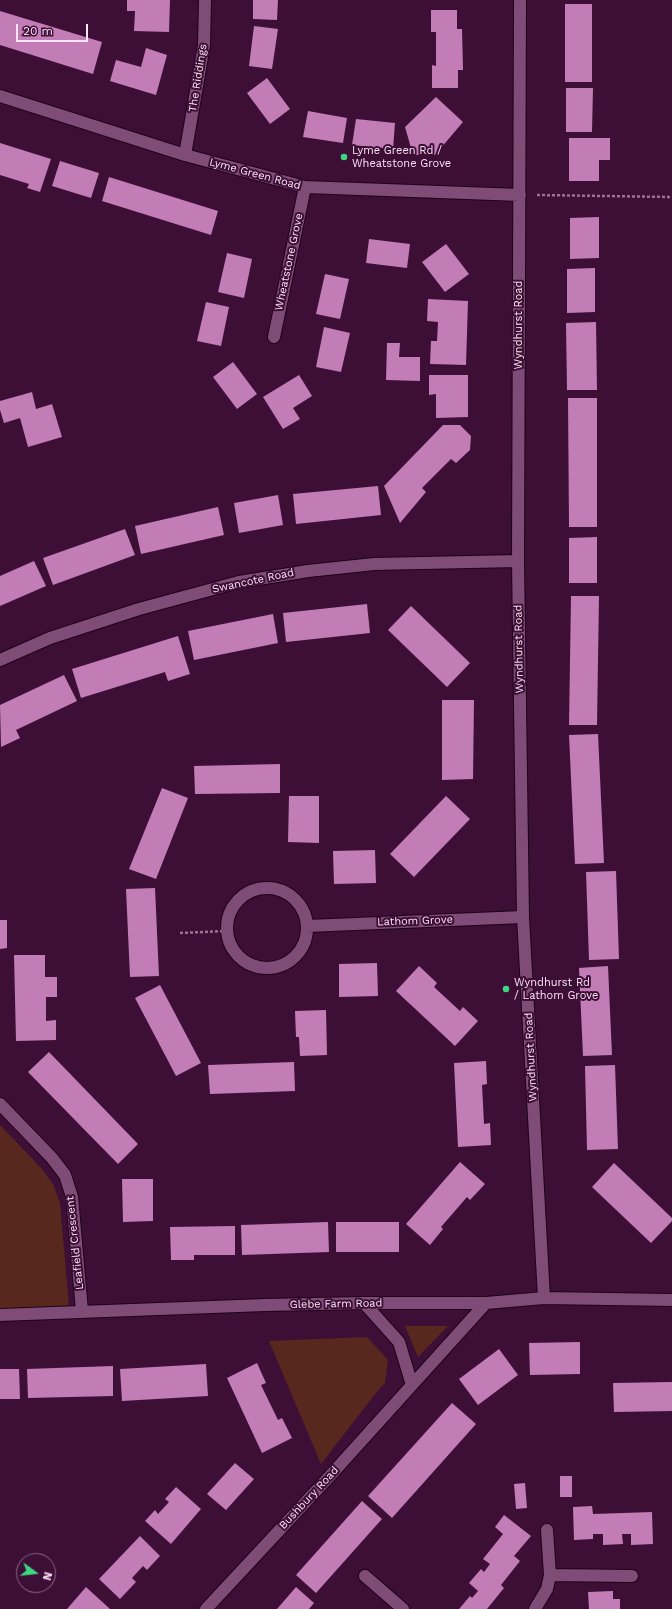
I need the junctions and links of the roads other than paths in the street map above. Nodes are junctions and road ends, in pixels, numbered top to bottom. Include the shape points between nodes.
1 (205, 0) edge
2 (520, 0) edge
3 (0, 96) edge
4 (185, 155) junction
5 (305, 187) junction
6 (520, 195) junction
7 (274, 337) dead end
8 (518, 561) junction
9 (0, 660) edge
10 (523, 917) junction
11 (307, 926) junction
12 (0, 1104) edge
13 (544, 1298) junction
14 (672, 1300) edge
15 (364, 1303) junction
16 (486, 1303) junction
17 (82, 1311) junction
18 (0, 1315) edge
19 (412, 1386) junction
20 (547, 1530) dead end
21 (550, 1574) junction
22 (365, 1576) dead end
23 (632, 1576) dead end
24 (206, 1609) edge
25 (403, 1609) edge
26 (535, 1609) edge

1 - 4 street, The Riddings via 204,45
2 - 6 street, Wyndhurst Road
3 - 4 street, Lyme Green Road
4 - 5 street, Lyme Green Road
5 - 6 street, Lyme Green Road
5 - 7 street, Wheatstone Grove
6 - 8 street, Wyndhurst Road
8 - 9 street, Swancote Road via 374,564 239,582 139,609 65,633
8 - 10 street, Wyndhurst Road
10 - 11 street, Lathom Grove
10 - 13 street, Wyndhurst Road
11 - 11 street via 298,902 288,893 276,888 263,887 251,890 232,906 226,931 229,944 240,958 257,968 269,968 282,966 301,950
12 - 17 street, Leafield Crescent via 64,1174 72,1197
13 - 14 street, Glebe Farm Road
13 - 16 street, Glebe Farm Road
15 - 16 street, Glebe Farm Road
15 - 17 street, Glebe Farm Road
15 - 19 street via 399,1342
16 - 19 street, Bushbury Road
17 - 18 street, Glebe Farm Road
19 - 24 street, Bushbury Road
20 - 21 street
21 - 23 street
21 - 26 street via 547,1589
22 - 25 street

